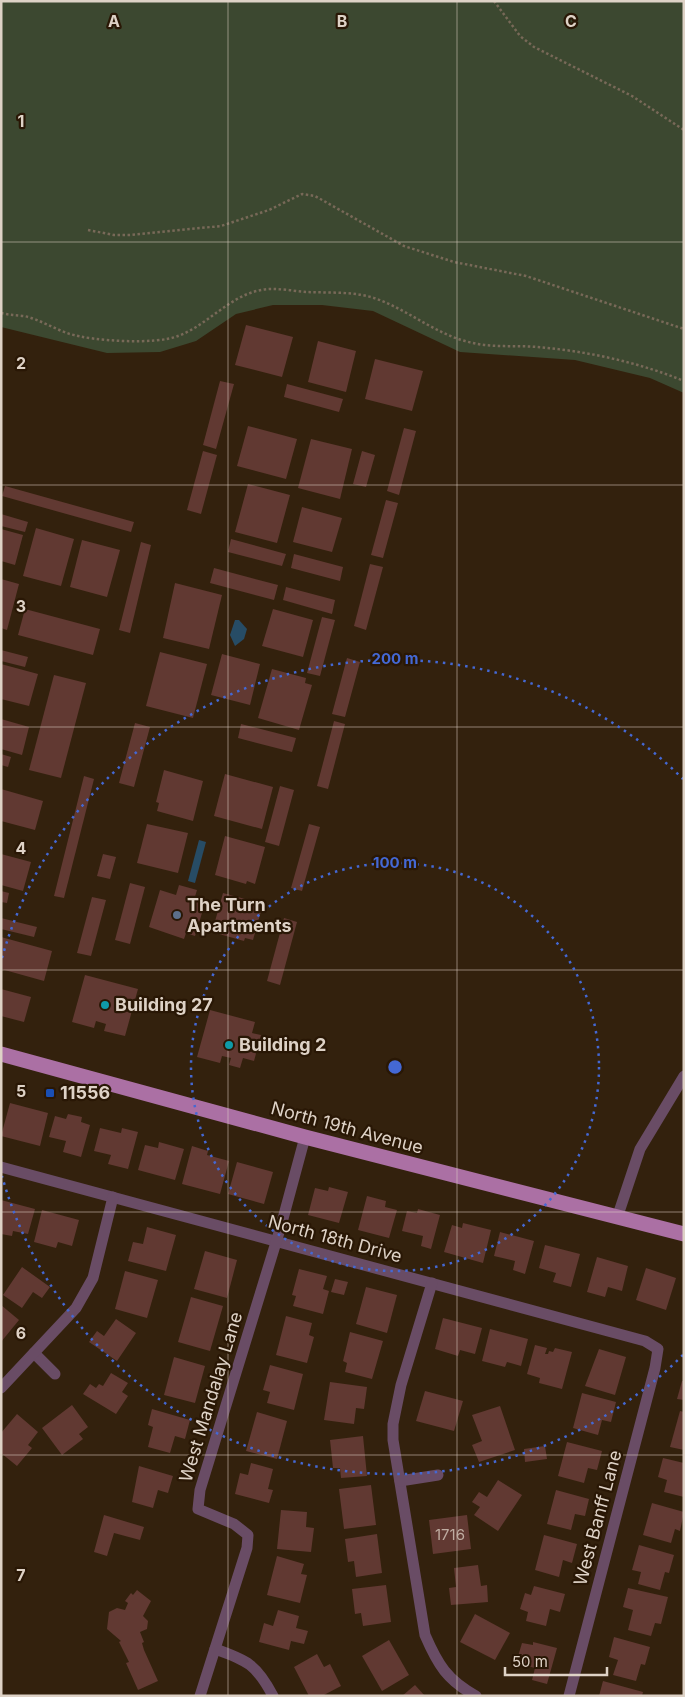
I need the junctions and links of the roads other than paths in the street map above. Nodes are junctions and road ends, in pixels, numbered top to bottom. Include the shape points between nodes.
1 (1, 1054) edge
2 (684, 1076) edge
3 (305, 1137) junction
4 (1, 1167) edge
5 (113, 1197) junction
6 (617, 1218) junction
7 (684, 1234) edge
8 (276, 1240) junction
9 (432, 1284) junction
10 (658, 1349) joint
11 (34, 1353) junction
12 (55, 1374) dead end
13 (1, 1388) edge
14 (438, 1475) dead end
15 (400, 1481) junction
16 (215, 1649) junction
17 (200, 1696) edge
18 (273, 1696) edge
19 (476, 1696) edge
20 (569, 1696) edge

1 - 3 main road, North 19th Avenue
2 - 6 street via 640,1149
3 - 6 main road, North 19th Avenue
3 - 8 street, West Mandalay Lane
4 - 5 street, North 18th Drive
5 - 8 street, North 18th Drive
5 - 11 street via 93,1278 76,1308
6 - 7 main road, North 19th Avenue
8 - 9 street, North 18th Drive
8 - 16 street, West Mandalay Lane via 200,1490 198,1509 234,1524 248,1535 248,1548
9 - 10 street, North 18th Drive via 645,1340
9 - 15 street via 396,1406 393,1440
10 - 20 street, West Banff Lane
11 - 12 street
11 - 13 street
14 - 15 street
15 - 19 street via 425,1635 434,1658 448,1677
16 - 17 street, West Mandalay Lane
16 - 18 street via 242,1658 256,1668

